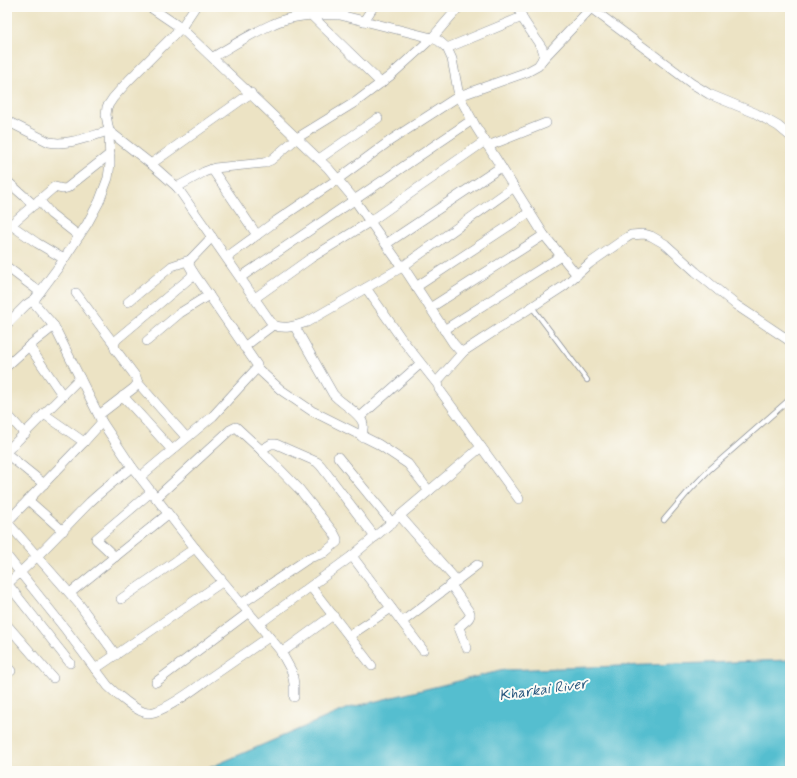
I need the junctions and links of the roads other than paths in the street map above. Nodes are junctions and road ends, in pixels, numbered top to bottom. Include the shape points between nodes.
1 (150, 7) edge
2 (195, 7) edge
3 (325, 7) edge
4 (373, 7) edge
5 (518, 7) edge
6 (591, 8) edge
7 (455, 9) edge
8 (314, 16) junction
9 (522, 17) junction
10 (364, 21) junction
11 (181, 28) junction
12 (432, 38) junction
13 (447, 48) junction
14 (213, 57) junction
15 (542, 60) junction
16 (381, 83) junction
17 (251, 93) junction
18 (459, 96) junction
19 (378, 118) dead end
20 (472, 120) junction
21 (7, 121) edge
22 (546, 123) dead end
23 (109, 131) junction
24 (790, 136) edge
25 (297, 138) junction
26 (487, 143) junction
27 (110, 154) junction
28 (319, 159) junction
29 (151, 164) junction
30 (502, 167) junction
31 (212, 169) junction
32 (338, 179) junction
33 (7, 181) edge
34 (177, 187) junction
35 (514, 187) junction
36 (354, 199) junction
37 (36, 202) junction
38 (530, 212) junction
39 (371, 221) junction
40 (9, 227) edge
41 (257, 235) junction
42 (544, 235) junction
43 (79, 236) junction
44 (212, 237) junction
45 (386, 244) junction
46 (561, 256) junction
47 (227, 257) junction
48 (64, 260) junction
49 (190, 260) junction
50 (7, 267) edge
51 (402, 267) junction
52 (193, 272) junction
53 (577, 275) junction
54 (241, 278) junction
55 (416, 287) junction
56 (366, 288) junction
57 (76, 293) dead end
58 (37, 295) junction
59 (209, 295) junction
60 (255, 298) junction
61 (128, 302) dead end
62 (532, 307) junction
63 (430, 308) junction
64 (7, 324) edge
65 (274, 325) junction
66 (54, 326) junction
67 (295, 326) junction
68 (444, 330) junction
69 (147, 341) dead end
70 (790, 341) edge
71 (114, 344) junction
72 (29, 346) junction
73 (244, 347) junction
74 (464, 351) junction
75 (420, 364) junction
76 (7, 366) edge
77 (258, 368) junction
78 (80, 378) junction
79 (587, 380) dead end
80 (138, 383) junction
81 (438, 385) junction
82 (63, 396) junction
83 (123, 396) junction
84 (790, 399) edge
85 (7, 414) edge
86 (44, 414) junction
87 (360, 417) junction
88 (100, 418) junction
89 (25, 434) junction
90 (186, 437) junction
91 (362, 437) junction
92 (84, 442) junction
93 (481, 447) junction
94 (172, 450) junction
95 (261, 450) junction
96 (7, 451) edge
97 (7, 454) edge
98 (338, 457) dead end
99 (132, 467) junction
100 (140, 477) junction
101 (44, 484) junction
102 (429, 491) junction
103 (153, 495) junction
104 (519, 499) dead end
105 (28, 500) junction
106 (168, 514) junction
107 (400, 516) junction
108 (664, 520) dead end
109 (7, 522) edge
110 (392, 523) junction
111 (63, 531) junction
112 (375, 537) junction
113 (195, 548) junction
114 (7, 556) edge
115 (38, 556) junction
116 (352, 556) junction
117 (115, 557) junction
118 (477, 565) dead end
119 (21, 573) junction
120 (222, 582) junction
121 (454, 583) junction
122 (7, 584) edge
123 (311, 587) junction
124 (70, 593) junction
125 (121, 599) dead end
126 (241, 604) junction
127 (391, 608) junction
128 (249, 612) junction
129 (333, 615) junction
130 (402, 622) junction
131 (260, 624) junction
132 (7, 625) edge
133 (349, 636) junction
134 (269, 637) junction
135 (468, 648) dead end
136 (423, 650) dead end
137 (282, 653) junction
138 (116, 655) junction
139 (70, 663) dead end
140 (372, 666) dead end
141 (95, 668) junction
142 (52, 678) dead end
143 (156, 682) dead end
144 (294, 697) dead end

1 - 11 street
2 - 11 street
3 - 8 street
4 - 10 street
5 - 9 street
6 - 15 street
6 - 24 street via 691,83 709,94 756,113
7 - 12 street
8 - 10 street via 340,15
8 - 14 street via 273,23
8 - 16 street
9 - 13 street
9 - 15 street via 542,48
10 - 12 street
11 - 14 street
11 - 23 street via 113,98 106,111
12 - 13 street
12 - 16 street
13 - 18 street via 452,59
14 - 17 street
15 - 18 street via 538,66 527,72
16 - 25 street
17 - 25 street
17 - 29 street
18 - 20 street
18 - 32 street via 391,140
19 - 28 street
20 - 26 street
20 - 36 street
21 - 23 street via 55,143
22 - 26 street
23 - 27 street
23 - 29 street
25 - 28 street
25 - 31 street via 268,162
26 - 30 street
26 - 39 street
27 - 37 street via 67,188 54,187
27 - 43 street via 108,178 99,202
28 - 32 street
29 - 34 street
30 - 35 street
30 - 45 street
31 - 34 street
31 - 41 street
32 - 36 street
32 - 41 street
33 - 37 street
34 - 44 street
35 - 38 street
35 - 51 street
36 - 39 street
36 - 54 street
37 - 40 street
37 - 43 street
38 - 42 street
38 - 55 street
39 - 45 street
39 - 60 street via 311,258
40 - 48 street
41 - 47 street
42 - 46 street
42 - 63 street
43 - 48 street
44 - 47 street
44 - 49 street
45 - 51 street
46 - 53 street
46 - 68 street
47 - 54 street
48 - 58 street
49 - 52 street via 189,265
49 - 61 street via 172,266
50 - 58 street
51 - 55 street
51 - 56 street
52 - 59 street
52 - 71 street via 188,280
53 - 62 street
53 - 70 street via 631,235 651,236 665,244 736,305
54 - 60 street
55 - 63 street
56 - 67 street via 307,322
56 - 75 street
57 - 71 street
58 - 64 street
58 - 66 street via 35,304
59 - 69 street via 180,314
59 - 73 street
60 - 65 street
62 - 74 street
62 - 79 lane
63 - 68 street
65 - 67 street via 282,328
65 - 73 street
66 - 72 street
66 - 78 street
67 - 87 street via 333,394
68 - 74 street via 460,351
71 - 80 street
72 - 76 street
72 - 82 street
73 - 77 street
74 - 81 street via 442,375
75 - 81 street
75 - 87 street
77 - 90 street via 218,411
77 - 91 street via 291,398
78 - 82 street
78 - 88 street
80 - 83 street
80 - 90 street
81 - 93 street
82 - 86 street
83 - 88 street
83 - 94 street
84 - 108 lane via 709,470
85 - 89 street
86 - 89 street
86 - 92 street
87 - 91 street via 364,426
88 - 92 street
88 - 99 street
89 - 96 street
90 - 94 street
91 - 102 street via 378,444 408,464
92 - 101 street
93 - 102 street
93 - 104 street
94 - 100 street
95 - 103 street via 239,428 234,427
95 - 112 street via 276,444 317,462
95 - 126 street via 300,490 337,539 324,553 309,558
97 - 101 street
98 - 110 street
99 - 100 street
99 - 111 street via 92,501
100 - 103 street
101 - 105 street
102 - 107 street
103 - 106 street
103 - 117 street via 96,539
105 - 109 street
105 - 111 street
106 - 113 street
106 - 117 street
107 - 110 street
107 - 121 street
109 - 115 street
110 - 112 street
111 - 115 street
112 - 116 street
113 - 120 street
113 - 125 street
114 - 119 street
115 - 119 street
115 - 124 street
116 - 123 street
116 - 127 street
117 - 124 street
118 - 121 street
119 - 122 street
119 - 141 street
120 - 126 street
120 - 138 street
121 - 130 street
121 - 135 street via 470,613 469,618 459,628
122 - 139 street
123 - 129 street
123 - 131 street
124 - 138 street
126 - 128 street
127 - 130 street
127 - 133 street
128 - 131 street
128 - 143 street
129 - 133 street
129 - 137 street
130 - 136 street
131 - 134 street
132 - 142 street
133 - 140 street
134 - 137 street
134 - 141 street via 179,699 152,713 140,711 114,692
137 - 144 street via 292,672
138 - 141 street

